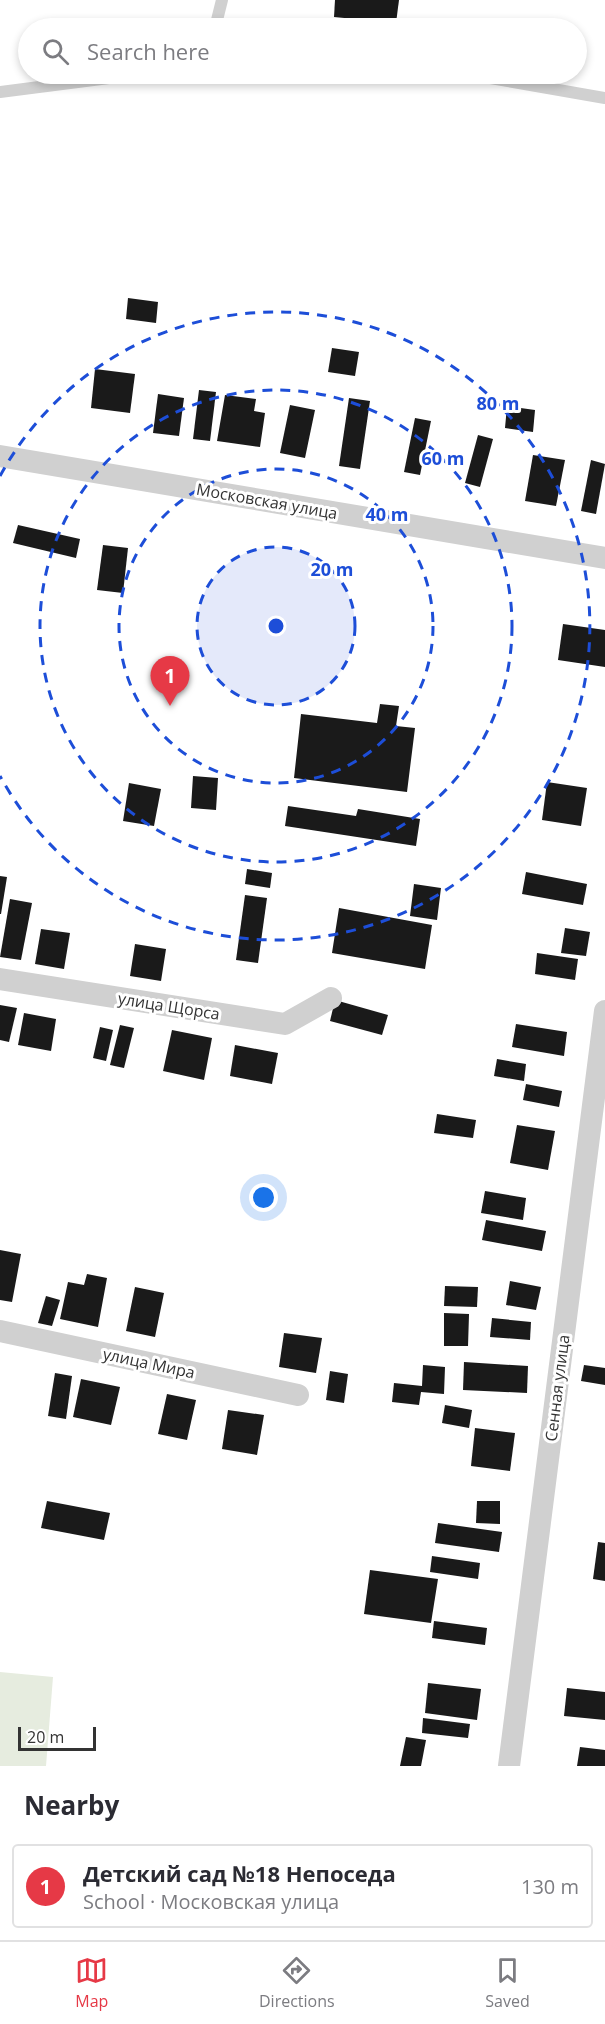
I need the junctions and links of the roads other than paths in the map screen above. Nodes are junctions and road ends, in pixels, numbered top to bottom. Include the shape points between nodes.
1 (222, 0) edge
2 (218, 18) edge
3 (62, 84) edge
4 (524, 84) edge
5 (605, 90) edge
6 (0, 92) edge
7 (605, 98) edge
8 (0, 456) edge
9 (605, 558) edge
10 (0, 979) edge
11 (331, 998) dead end
12 (605, 1011) edge
13 (0, 1331) edge
14 (298, 1395) dead end
15 (509, 1766) edge

1 - 2 lane
3 - 6 lane
4 - 7 lane
5 - 7 lane
8 - 9 street, Московская улица
10 - 11 street, улица Щорса via 285,1024
12 - 15 street, Сенная улица
13 - 14 street, улица Мира

